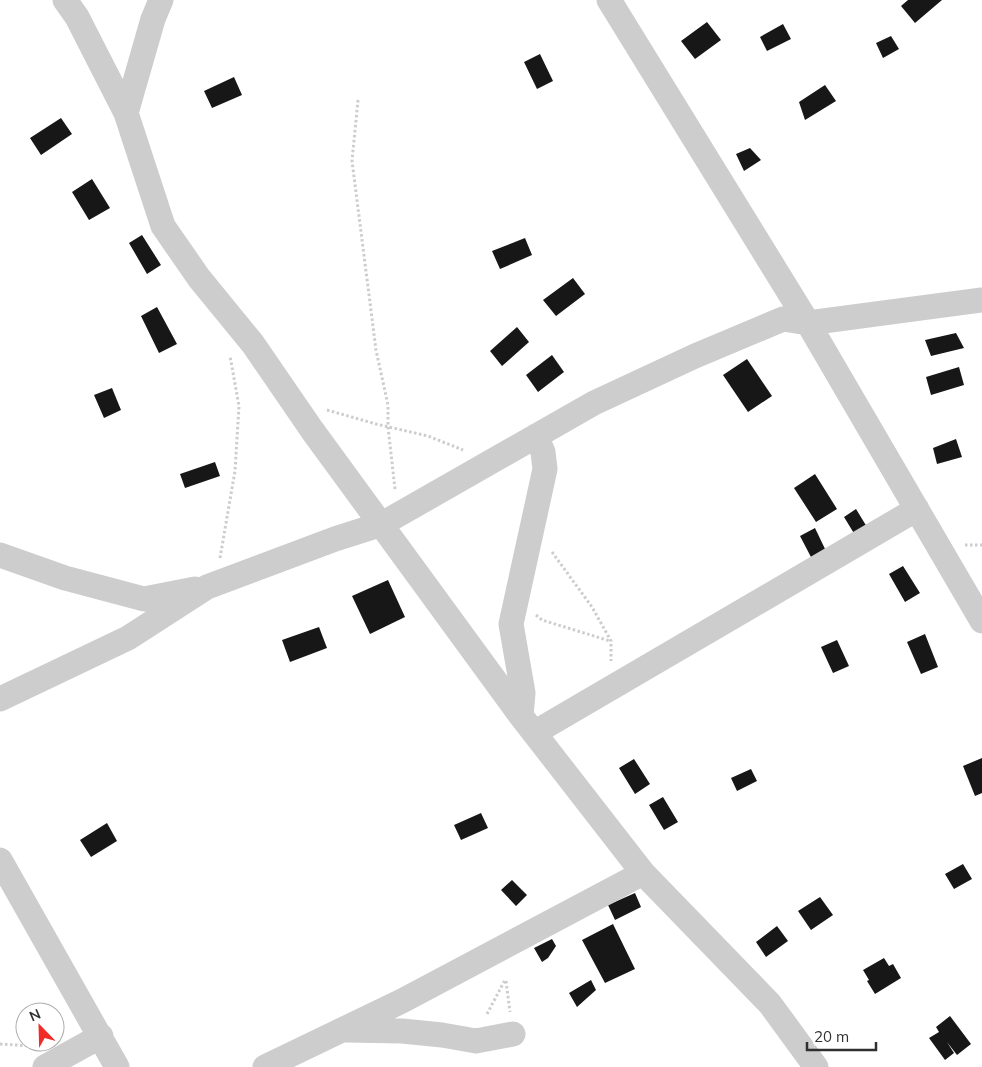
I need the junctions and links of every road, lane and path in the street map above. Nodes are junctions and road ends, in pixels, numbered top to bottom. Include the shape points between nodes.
1 (65, 0) edge
2 (161, 0) edge
3 (609, 0) edge
4 (358, 100) dead end
5 (126, 113) junction
6 (982, 300) edge
7 (808, 324) junction
8 (229, 350) dead end
9 (326, 410) dead end
10 (388, 427) junction
11 (536, 436) junction
12 (491, 462) junction
13 (916, 509) junction
14 (390, 520) junction
15 (533, 525) junction
16 (0, 554) edge
17 (203, 588) junction
18 (517, 596) junction
19 (982, 621) edge
20 (611, 641) junction
21 (623, 680) junction
22 (0, 699) edge
23 (528, 724) junction
24 (0, 860) edge
25 (643, 873) junction
26 (507, 945) junction
27 (342, 1030) junction
28 (513, 1034) joint
29 (101, 1036) junction
30 (45, 1067) edge
31 (117, 1067) edge
32 (264, 1067) edge
33 (816, 1067) edge

1 - 5 street
2 - 5 street
3 - 7 street
4 - 10 path via 352,161 376,350 388,405
5 - 14 street via 163,226 199,278 253,344 312,430
6 - 7 street
7 - 11 street via 783,319 602,399
7 - 13 street
8 - 17 path via 239,406 235,471 219,564
9 - 10 path
10 - 12 path via 428,436
10 - 14 path
11 - 12 street
11 - 15 street via 543,452 545,470
12 - 14 street
13 - 19 street
13 - 21 street
14 - 17 street
14 - 23 street
15 - 18 street
15 - 20 path via 592,608
16 - 17 street via 65,578 144,599
17 - 22 street via 128,638
18 - 20 path via 542,620
18 - 23 street via 511,624
20 - 21 path via 612,664
21 - 23 street
23 - 25 street
24 - 29 street
25 - 26 street
25 - 33 street via 770,1004
26 - 27 street via 402,1002
26 - 28 path via 505,980
27 - 28 street via 402,1031 476,1041
27 - 32 street
29 - 30 street
29 - 31 street

